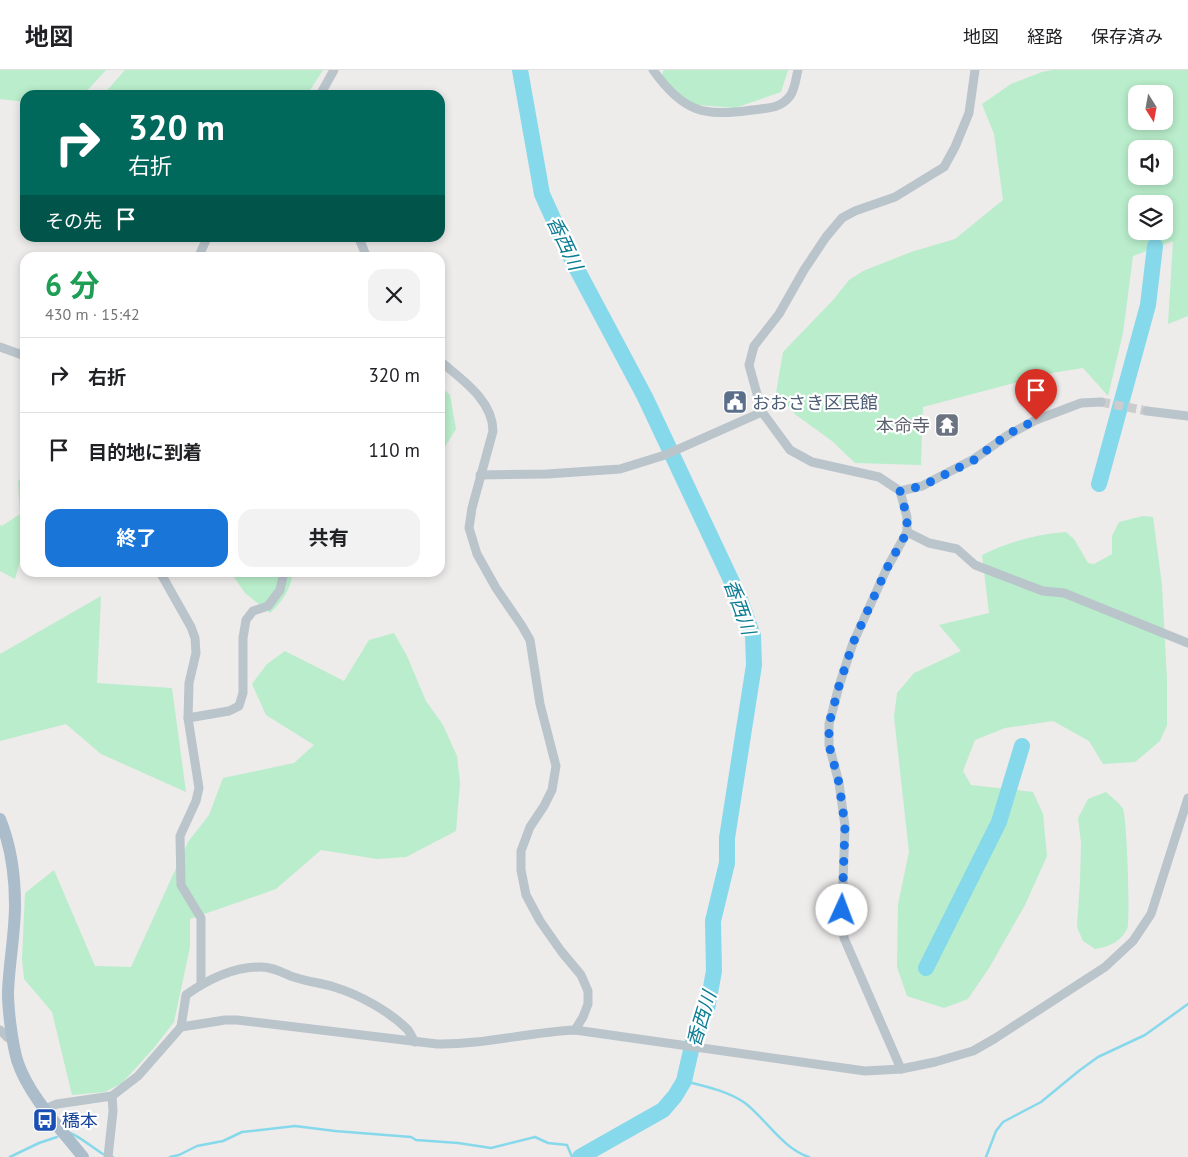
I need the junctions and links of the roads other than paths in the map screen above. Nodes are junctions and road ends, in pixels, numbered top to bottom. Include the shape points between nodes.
1 (334, 70) edge
2 (653, 70) edge
3 (798, 70) edge
4 (975, 70) edge
5 (323, 90) edge
6 (0, 347) edge
7 (20, 354) edge
8 (445, 365) edge
9 (1101, 402) tunnel mouth
10 (1147, 411) tunnel mouth
11 (762, 412) junction
12 (1188, 416) edge
13 (480, 475) junction
14 (900, 491) junction
15 (907, 532) junction
16 (163, 577) edge
17 (283, 577) edge
18 (1188, 643) edge
19 (188, 718) junction
20 (1188, 798) edge
21 (0, 819) edge
22 (201, 984) junction
23 (181, 1028) junction
24 (0, 1030) edge
25 (575, 1030) junction
26 (14, 1041) junction
27 (415, 1042) junction
28 (901, 1069) junction
29 (112, 1096) junction
30 (45, 1108) junction
31 (83, 1157) edge
32 (108, 1157) edge

1 - 5 street
2 - 3 street via 684,103 716,114 777,107 791,95
4 - 11 street via 969,113 944,167 895,197 842,218 754,346 749,365
6 - 7 street
8 - 13 street via 472,389 493,421
9 - 14 street via 1082,403 1036,420 1008,434 974,460 922,486
10 - 12 street
11 - 13 street via 665,455 620,470
11 - 14 street via 790,450 812,462 879,478
13 - 25 street via 469,528 477,554 530,640 540,704 556,766 552,790 530,827 521,851 521,870 526,895 540,922 581,975 588,991 588,1004
14 - 15 street via 907,517
15 - 18 street via 928,543 957,549 975,565 1042,590 1064,593
15 - 28 street via 853,643 829,724 829,745 845,826 844,938
16 - 19 street via 195,638
17 - 19 street via 280,590 268,606 253,612 246,620 243,693 239,706 229,711
19 - 22 street via 199,788 180,836 181,886 201,918
20 - 28 street via 1151,914 1122,952 1105,967 973,1051
21 - 26 main road via 13,864 15,906 8,993
22 - 23 street via 186,995
22 - 27 street via 235,971 260,967 276,969 295,978 334,986 363,999 408,1030
23 - 27 street via 237,1020
23 - 29 street via 138,1076
24 - 26 street
25 - 27 street via 544,1031 457,1044
25 - 28 street via 865,1071
26 - 30 main road via 18,1060
29 - 30 street
29 - 32 street
30 - 31 main road

